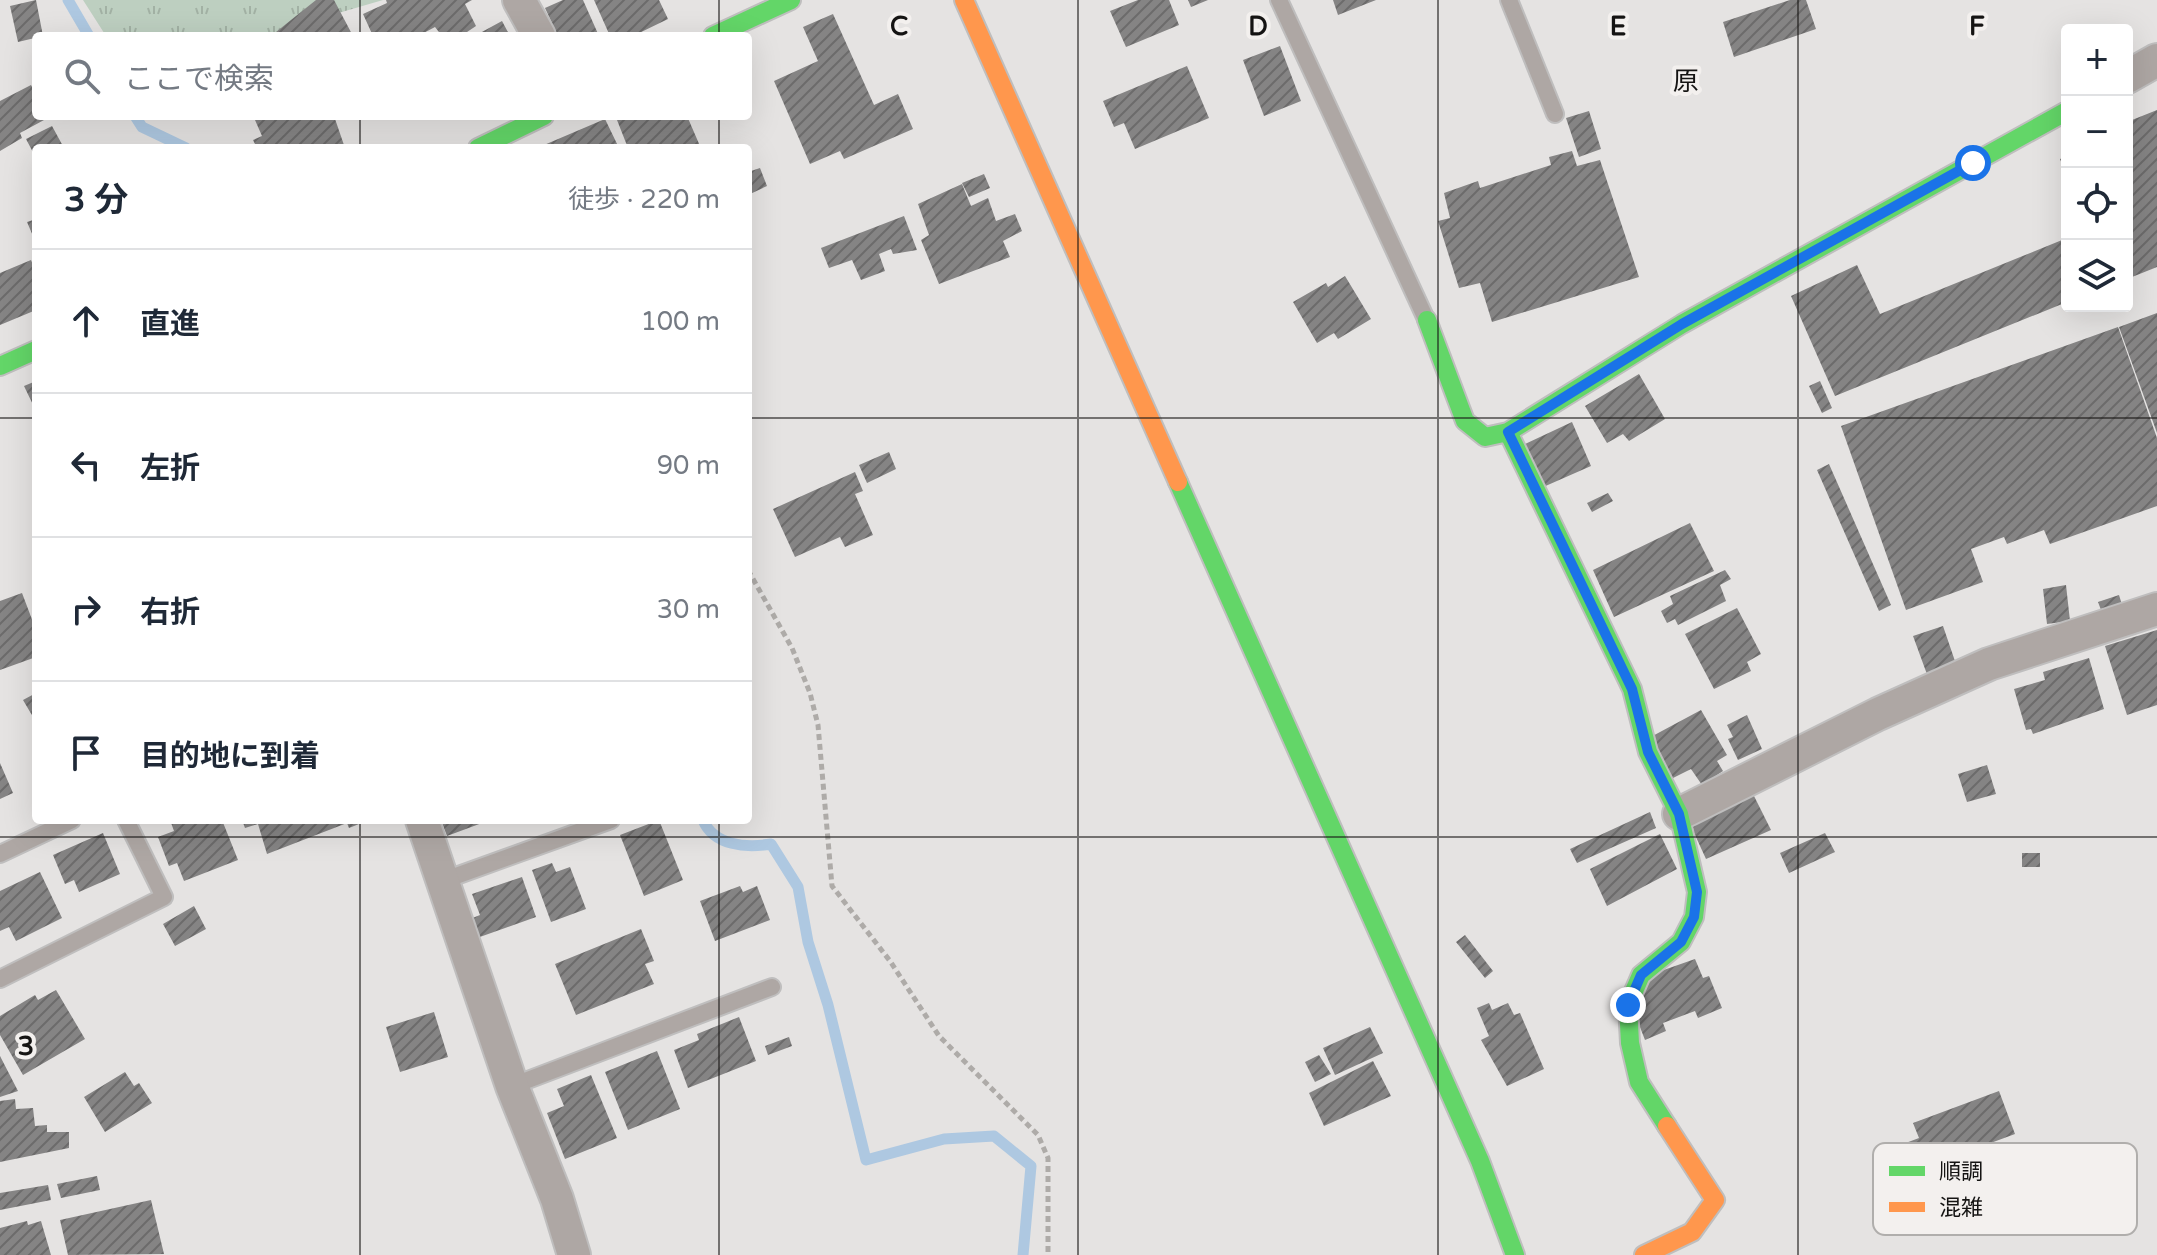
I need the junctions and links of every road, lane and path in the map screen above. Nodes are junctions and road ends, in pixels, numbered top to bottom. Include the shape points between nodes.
1 (519, 0) edge
2 (791, 0) edge
3 (964, 0) edge
4 (1279, 0) edge
5 (1509, 0) edge
6 (537, 32) edge
7 (722, 32) edge
8 (2157, 60) edge
9 (2133, 74) edge
10 (1555, 114) dead end
11 (2061, 114) edge
12 (536, 120) edge
13 (486, 144) edge
14 (1427, 320) joint
15 (32, 352) edge
16 (0, 366) edge
17 (1508, 432) junction
18 (752, 577) edge
19 (2157, 609) edge
20 (1679, 814) junction
21 (64, 824) edge
22 (128, 824) edge
23 (423, 824) edge
24 (600, 824) edge
25 (0, 854) edge
26 (442, 881) junction
27 (0, 979) edge
28 (772, 987) dead end
29 (512, 1086) junction
30 (574, 1255) edge
31 (1048, 1255) edge
32 (1515, 1255) edge
33 (1644, 1255) edge

1 - 6 street
2 - 7 street
3 - 32 street via 1480,1161
4 - 14 lane
5 - 10 lane
8 - 9 street
11 - 17 street via 1682,324
12 - 13 street
14 - 17 street via 1465,421 1485,437
15 - 16 street
17 - 20 street via 1632,689 1648,752
18 - 31 path via 792,648 810,693 823,766 832,886 939,1036 1038,1135 1048,1158
19 - 20 street via 1989,664
20 - 33 street via 1697,892 1694,917 1681,942 1641,975 1628,1005 1630,1043 1639,1082 1715,1200 1692,1232
21 - 25 lane
22 - 27 lane via 164,897
23 - 26 street
24 - 26 lane
26 - 29 street
28 - 29 lane
29 - 30 street

